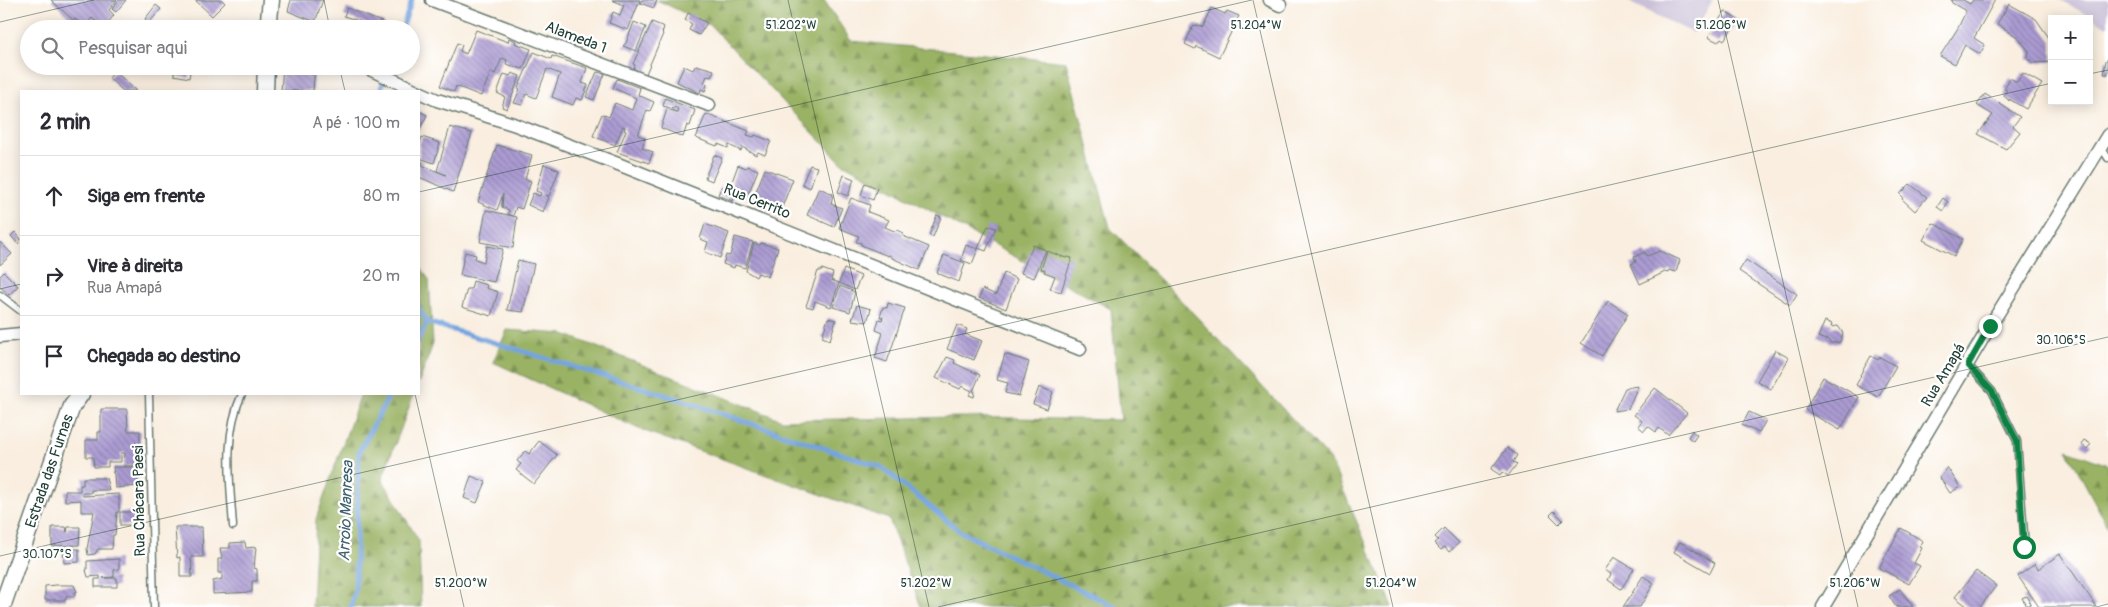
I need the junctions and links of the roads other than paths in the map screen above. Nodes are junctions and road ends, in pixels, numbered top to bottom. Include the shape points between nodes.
1 (271, 0) edge
2 (432, 0) edge
3 (272, 20) edge
4 (265, 75) edge
5 (382, 75) edge
6 (264, 90) edge
7 (414, 90) edge
8 (420, 93) edge
9 (709, 105) dead end
10 (2108, 135) edge
11 (2105, 153) edge
12 (0, 295) edge
13 (20, 311) edge
14 (20, 334) edge
15 (0, 336) edge
16 (1080, 349) dead end
17 (1968, 365) junction
18 (79, 395) edge
19 (149, 395) edge
20 (242, 395) edge
21 (233, 526) dead end
22 (2024, 547) dead end
23 (5, 603) edge
24 (154, 607) edge
25 (1823, 607) edge

1 - 3 street
2 - 9 street, Alameda 1
4 - 6 street
5 - 7 street, Rua Cerrito
8 - 16 street, Rua Cerrito via 618,164
10 - 11 street, Rua Amapá
11 - 17 street, Rua Amapá
12 - 13 lane
14 - 15 street
17 - 22 lane via 1992,391 2017,441
17 - 25 street, Rua Amapá
18 - 23 street, Estrada das Furnas via 72,406
19 - 24 lane, Rua Chácara Paesi
20 - 21 lane via 231,429 229,464

